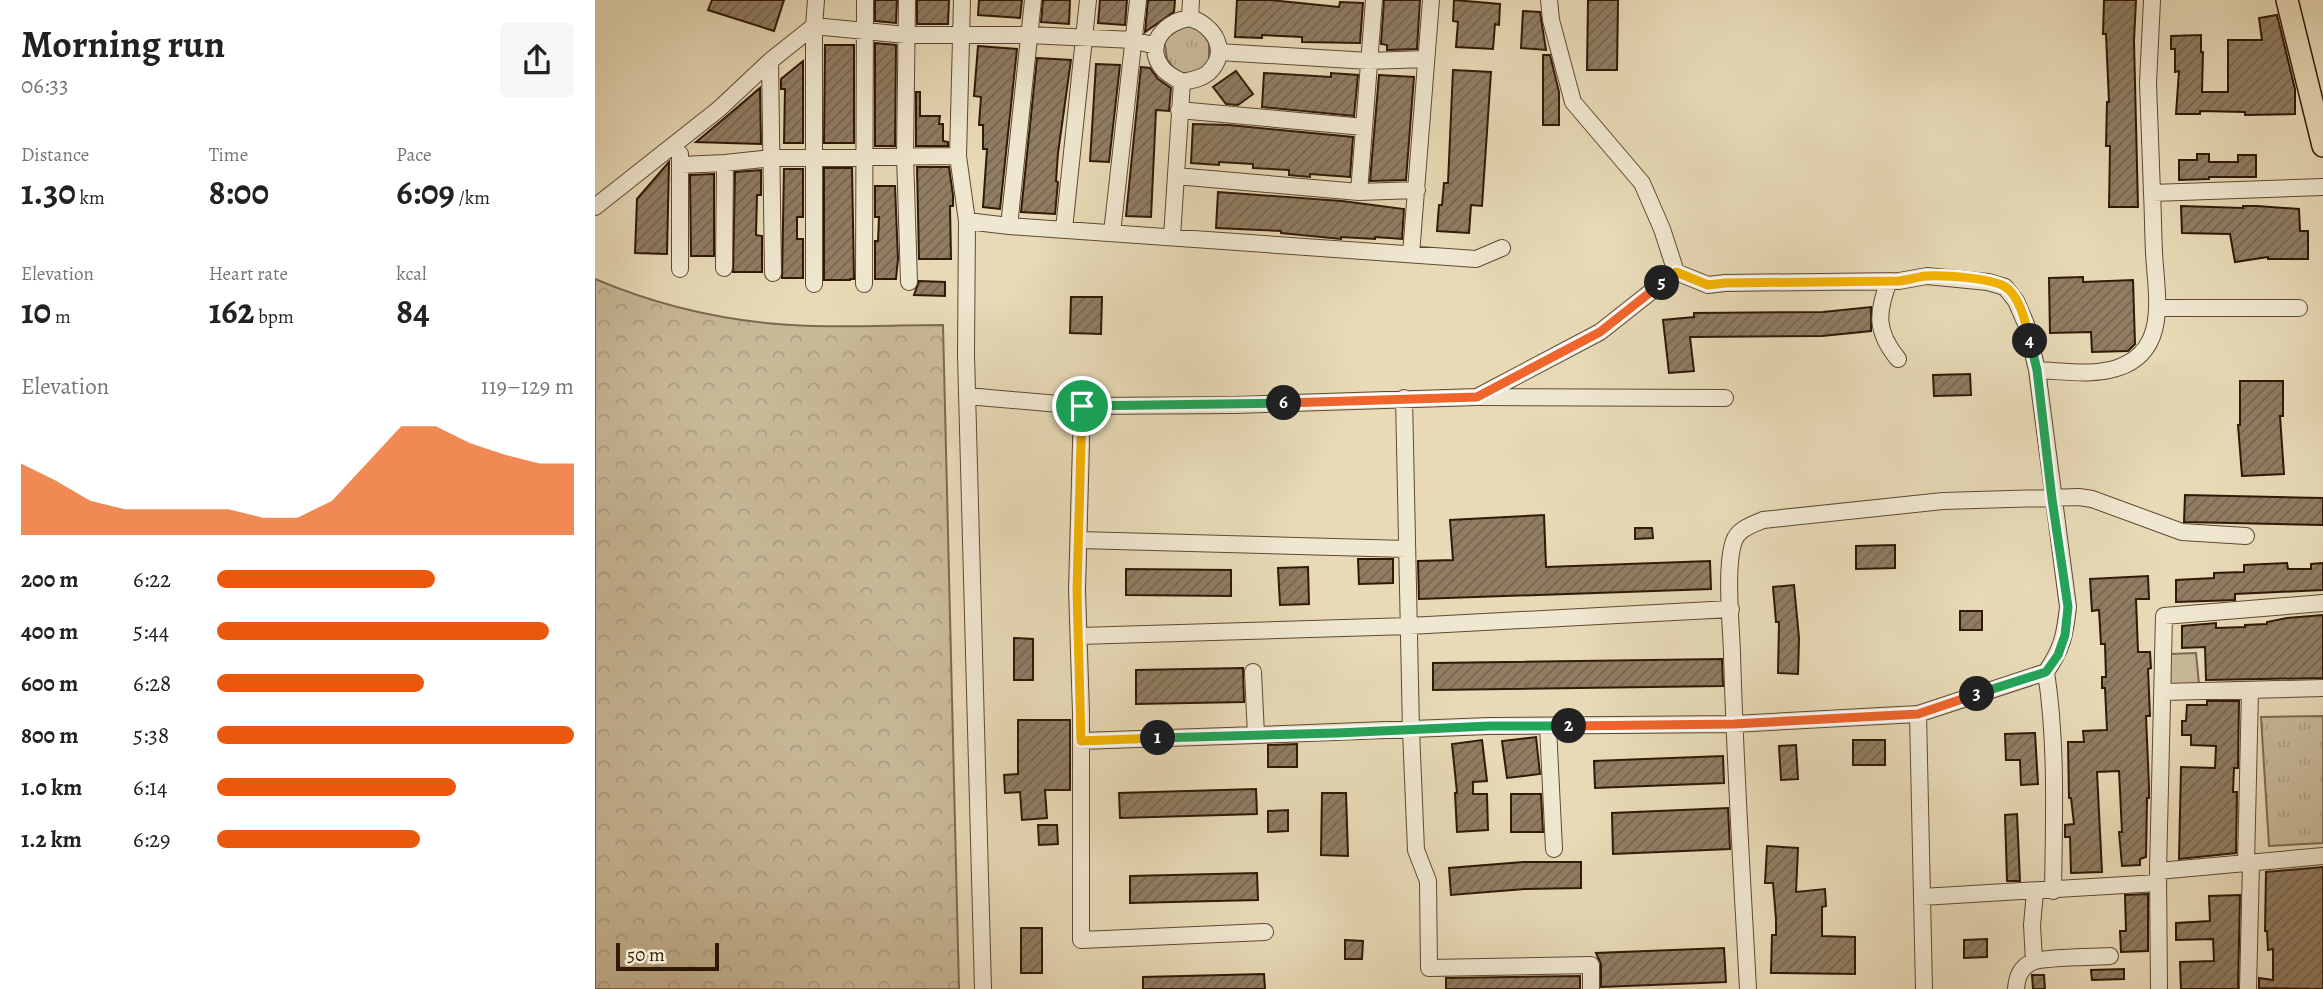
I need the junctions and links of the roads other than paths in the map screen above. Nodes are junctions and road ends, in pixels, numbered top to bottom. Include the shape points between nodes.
1 (816, 0) edge
2 (865, 0) edge
3 (907, 0) edge
4 (962, 0) edge
5 (1033, 0) edge
6 (1088, 0) edge
7 (1138, 0) edge
8 (1191, 0) edge
9 (1374, 0) edge
10 (1431, 0) edge
11 (1549, 0) edge
12 (2152, 0) edge
13 (2287, 0) edge
14 (1190, 18) junction
15 (814, 26) junction
16 (865, 29) junction
17 (906, 35) junction
18 (960, 35) junction
19 (1030, 35) junction
20 (1085, 38) junction
21 (1133, 40) junction
22 (1156, 46) junction
23 (1219, 52) junction
24 (1426, 60) junction
25 (770, 61) junction
26 (1369, 61) junction
27 (1182, 82) junction
28 (1179, 110) junction
29 (1364, 127) junction
30 (679, 141) junction
31 (2323, 146) edge
32 (905, 155) junction
33 (863, 156) junction
34 (958, 156) junction
35 (815, 157) junction
36 (772, 158) junction
37 (725, 163) junction
38 (681, 164) junction
39 (1176, 176) junction
40 (2323, 187) edge
41 (1417, 190) junction
42 (1359, 192) junction
43 (2153, 193) junction
44 (595, 207) edge
45 (967, 221) junction
46 (1009, 226) junction
47 (1065, 229) junction
48 (1112, 233) junction
49 (1172, 237) junction
50 (1503, 248) dead end
51 (1411, 254) junction
52 (724, 268) dead end
53 (681, 269) dead end
54 (1676, 272) junction
55 (773, 273) dead end
56 (1889, 281) junction
57 (909, 282) dead end
58 (814, 284) dead end
59 (863, 285) dead end
60 (2158, 308) junction
61 (2299, 308) dead end
62 (1898, 359) dead end
63 (2037, 370) junction
64 (967, 396) junction
65 (1477, 397) junction
66 (1403, 398) junction
67 (1725, 398) dead end
68 (1082, 406) junction
69 (2052, 499) junction
70 (2246, 536) dead end
71 (1079, 540) junction
72 (1407, 549) junction
73 (2323, 603) edge
74 (1731, 609) junction
75 (1409, 626) junction
76 (1079, 636) junction
77 (1253, 672) dead end
78 (2046, 672) junction
79 (2323, 688) edge
80 (2250, 691) junction
81 (2163, 692) junction
82 (1918, 714) junction
83 (1734, 724) junction
84 (1548, 727) junction
85 (1411, 730) junction
86 (1256, 735) junction
87 (1081, 741) junction
88 (1555, 849) dead end
89 (2323, 856) edge
90 (2249, 864) junction
91 (2158, 877) junction
92 (2053, 891) junction
93 (2035, 892) junction
94 (1922, 897) junction
95 (1265, 932) dead end
96 (2110, 956) dead end
97 (2034, 961) junction
98 (983, 989) edge
99 (1591, 989) edge
100 (1748, 989) edge
101 (1924, 989) edge
102 (2016, 989) edge
103 (2159, 989) edge
104 (2248, 989) edge

1 - 15 street
2 - 16 street
3 - 17 street
4 - 18 street
5 - 19 street
6 - 20 street
7 - 21 street
8 - 14 street
9 - 26 street
10 - 24 street
11 - 54 street via 1573,102 1642,183
12 - 43 street via 2148,83
13 - 31 main road
14 - 22 street via 1167,25
14 - 23 street via 1211,29
15 - 16 street
15 - 25 street
15 - 35 street
16 - 17 street
16 - 33 street
17 - 18 street
17 - 32 street
18 - 19 street
18 - 34 street
19 - 20 street
19 - 46 street
20 - 21 street
20 - 47 street
21 - 22 street
21 - 48 street
22 - 27 street via 1163,69
23 - 26 street
23 - 27 street via 1207,73
24 - 26 street
24 - 41 street
25 - 30 street
25 - 36 street
26 - 29 street
27 - 28 street
28 - 29 street
28 - 39 street
29 - 42 street
30 - 38 street
30 - 44 street
32 - 33 street
32 - 34 street
32 - 57 street
33 - 35 street
33 - 59 street
34 - 45 street
35 - 36 street
35 - 58 street
36 - 37 street
36 - 55 street
37 - 38 street
37 - 52 street
38 - 53 street
39 - 42 street
39 - 49 street
40 - 43 street
41 - 42 street
41 - 51 street
43 - 60 street
45 - 46 street
45 - 64 street
46 - 47 street
47 - 48 street
48 - 49 street
49 - 51 street
50 - 51 street via 1476,259
54 - 56 street via 1708,285
54 - 65 street via 1600,332
56 - 62 street via 1880,306 1882,332
56 - 63 street via 1927,276 2005,287 2026,324
60 - 61 street
60 - 63 street via 2147,349 2134,360 2091,373
63 - 69 street
64 - 68 street
64 - 98 street
65 - 66 street
65 - 67 street
66 - 68 street
66 - 72 street
68 - 71 street
69 - 70 street via 2092,499 2182,532
69 - 74 street via 1943,501 1763,520 1735,537 1730,554
69 - 78 street via 2068,607 2065,635
71 - 72 street
71 - 76 street
72 - 75 street
73 - 81 street via 2164,616
74 - 75 street
74 - 83 street
75 - 76 street
75 - 85 street
76 - 87 street
77 - 86 street
78 - 82 street
78 - 92 street via 2053,774
79 - 80 street
80 - 81 street
80 - 90 street
81 - 91 street
82 - 83 street
82 - 94 street
83 - 84 street
83 - 100 street
84 - 85 street
84 - 88 street
85 - 86 street
85 - 99 street via 1416,850 1428,881 1429,968 1591,965
86 - 87 street
87 - 95 street via 1081,940
89 - 90 street
90 - 91 street
90 - 104 street
91 - 92 street
91 - 103 street
92 - 93 street
93 - 94 street
93 - 97 street
94 - 101 street
96 - 97 street
97 - 102 street via 2022,969

